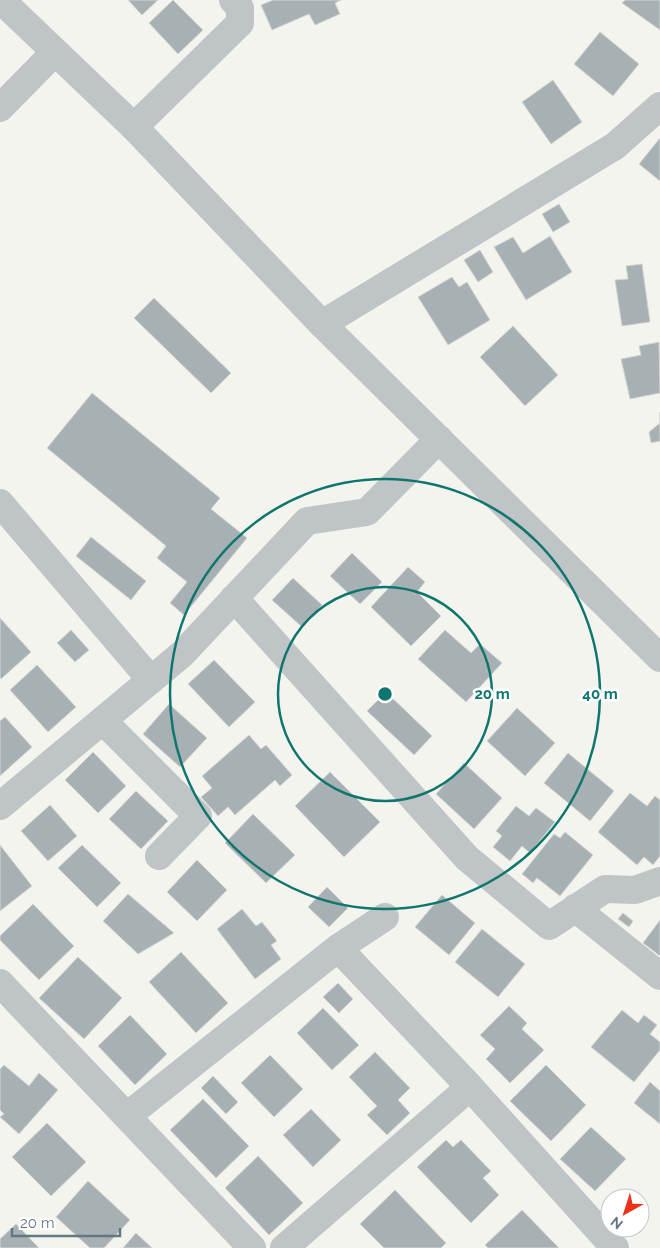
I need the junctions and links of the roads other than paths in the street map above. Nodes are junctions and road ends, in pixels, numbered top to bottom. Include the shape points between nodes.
1 (1, 0) edge
2 (233, 0) edge
3 (54, 53) junction
4 (660, 106) edge
5 (0, 108) edge
6 (134, 128) junction
7 (322, 324) junction
8 (439, 439) junction
9 (0, 503) edge
10 (234, 598) junction
11 (660, 658) edge
12 (151, 680) junction
13 (102, 721) junction
14 (0, 806) edge
15 (159, 856) dead end
16 (660, 881) edge
17 (576, 908) junction
18 (385, 917) dead end
19 (338, 948) junction
20 (660, 976) edge
21 (0, 983) edge
22 (470, 1087) junction
23 (127, 1116) junction
24 (252, 1248) edge
25 (284, 1248) edge
26 (615, 1248) edge

1 - 3 street
2 - 6 street via 240,8 240,23
3 - 5 street
3 - 6 street
4 - 7 street via 615,146
6 - 7 street
7 - 8 street
8 - 10 street via 367,512 307,521
8 - 11 street
9 - 12 street
10 - 12 street via 182,654
10 - 17 street via 467,858 549,926
12 - 13 street
13 - 14 street
13 - 15 street via 198,816
16 - 17 street via 634,890 605,889
17 - 20 street
18 - 19 street
19 - 22 street
19 - 23 street
21 - 23 street
22 - 25 street
22 - 26 street
23 - 24 street

